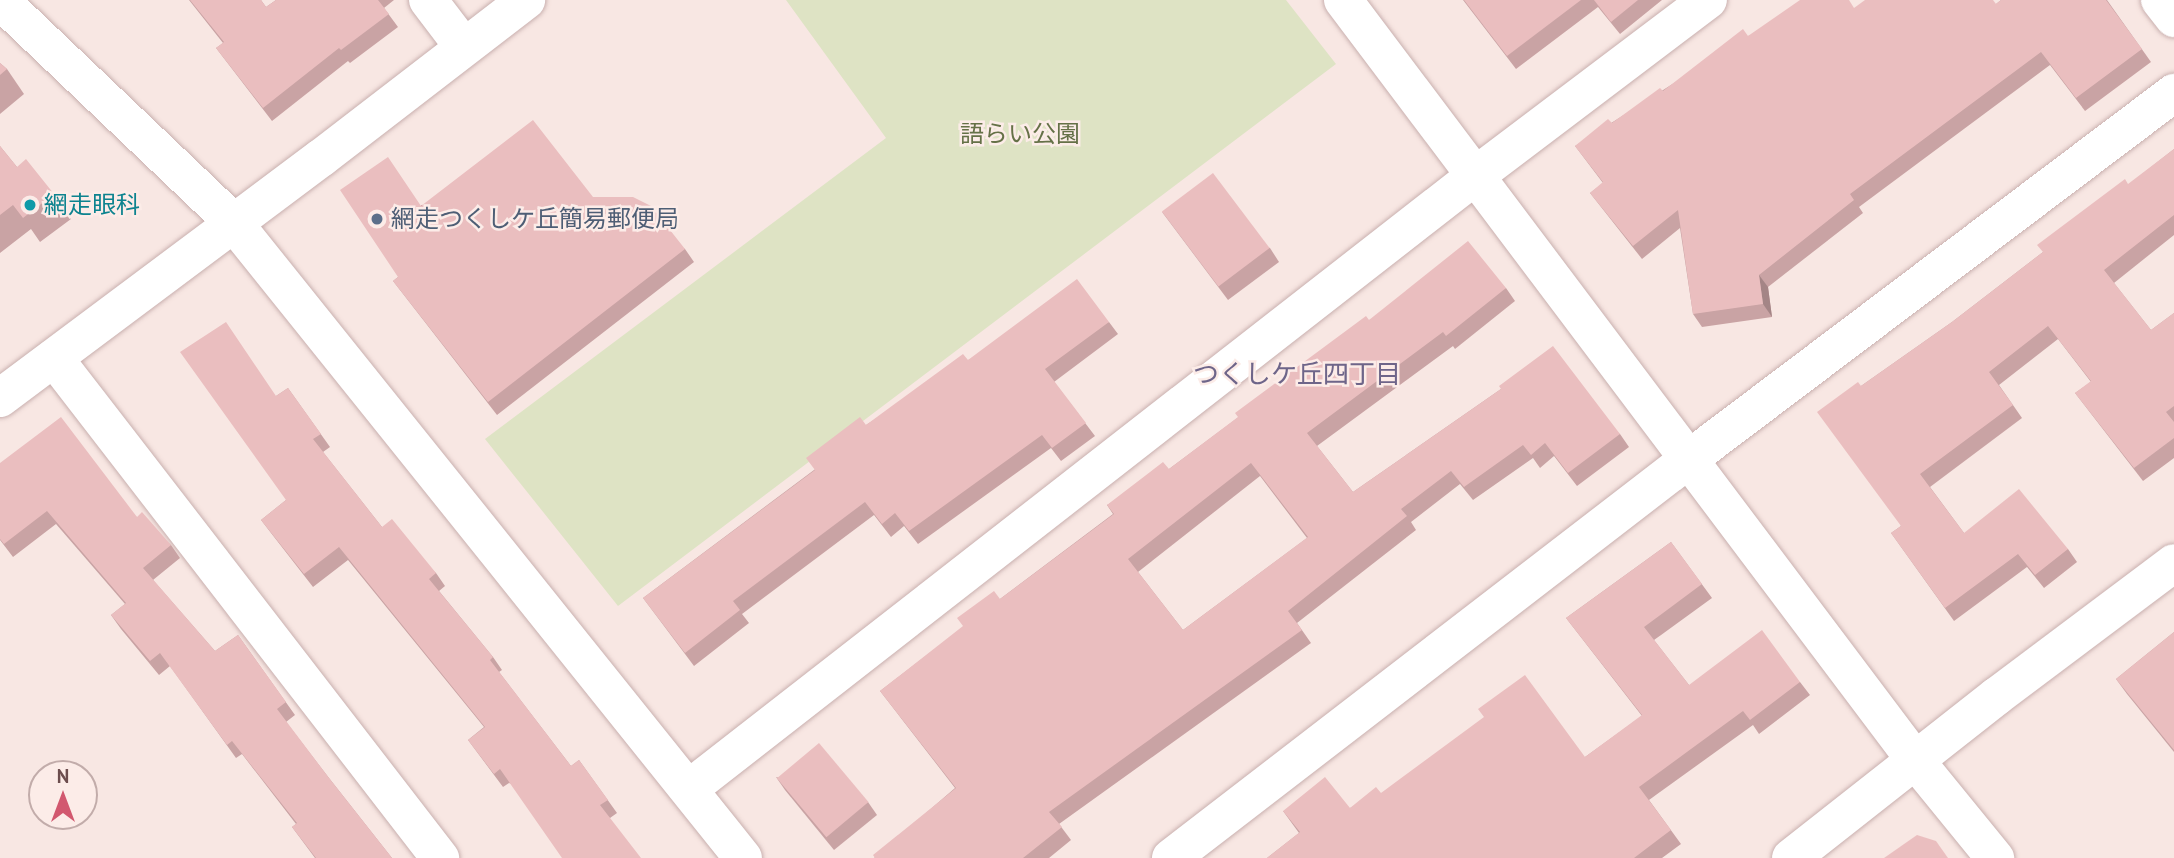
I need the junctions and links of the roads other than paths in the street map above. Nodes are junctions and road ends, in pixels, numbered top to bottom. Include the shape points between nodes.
1 (0, 0) edge
2 (428, 0) edge
3 (526, 0) edge
4 (1343, 0) edge
5 (1708, 0) edge
6 (2160, 0) edge
7 (2174, 18) edge
8 (463, 46) junction
9 (2174, 93) edge
10 (1475, 176) junction
11 (233, 222) junction
12 (54, 358) junction
13 (0, 398) edge
14 (1689, 459) junction
15 (2174, 563) edge
16 (1915, 760) junction
17 (690, 788) junction
18 (440, 858) edge
19 (743, 858) edge
20 (1171, 858) edge
21 (1791, 858) edge
22 (1995, 858) edge

1 - 11 street
2 - 8 street
3 - 8 street
4 - 10 street
5 - 10 street
6 - 7 street
8 - 11 street
9 - 14 street
10 - 14 street
10 - 17 street
11 - 12 street
11 - 17 street
12 - 13 street
12 - 18 street
14 - 16 street
14 - 20 street
15 - 16 street
16 - 21 street
16 - 22 street
17 - 19 street

